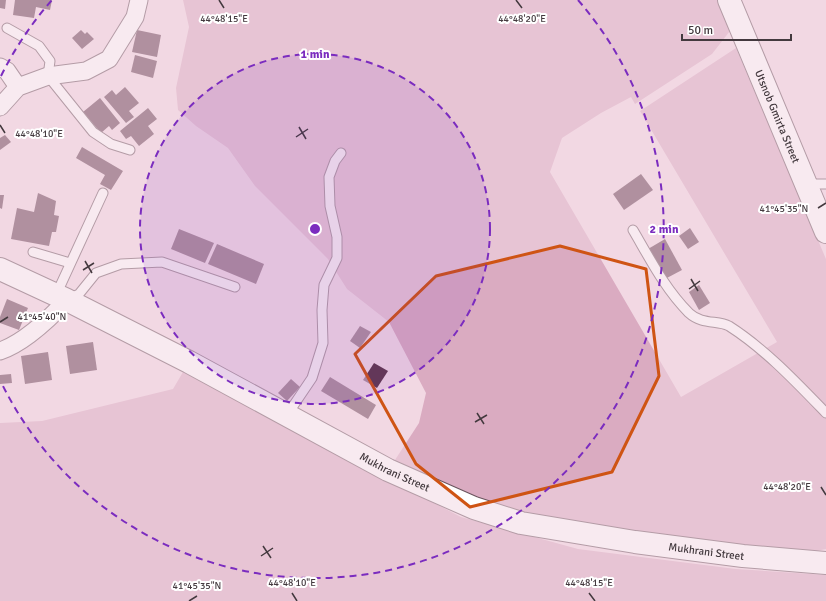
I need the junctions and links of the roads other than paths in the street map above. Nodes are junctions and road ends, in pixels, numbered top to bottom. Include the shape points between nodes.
1 (139, 0) edge
2 (729, 0) edge
3 (6, 28) dead end
4 (0, 67) edge
5 (48, 76) junction
6 (18, 87) junction
7 (0, 108) edge
8 (130, 150) dead end
9 (341, 153) dead end
10 (816, 184) edge
11 (102, 193) dead end
12 (633, 230) dead end
13 (826, 232) edge
14 (33, 252) dead end
15 (70, 263) junction
16 (0, 269) edge
17 (235, 287) dead end
18 (61, 297) junction
19 (0, 351) edge
20 (826, 413) edge
21 (287, 416) junction
22 (826, 563) edge

1 - 5 street via 136,17 108,60 86,71
2 - 10 street, Utsnob Gmirta Street
3 - 5 lane via 39,46 50,61
4 - 6 street
5 - 6 street
5 - 8 lane via 93,132 111,144
6 - 7 street
9 - 21 lane via 329,178 330,206 338,237 337,258 324,285 324,342 312,378
10 - 13 street, Utsnob Gmirta Street
11 - 15 lane
12 - 20 lane via 659,276 690,314 704,322 727,325 762,351
14 - 15 lane
15 - 18 lane
16 - 18 street, Mukhrani Street
17 - 18 lane via 162,262 121,264 96,273 79,294
18 - 19 street via 51,317 10,347
18 - 21 street, Mukhrani Street via 189,362
21 - 22 street, Mukhrani Street via 388,470 474,508 521,523 635,542 743,556

